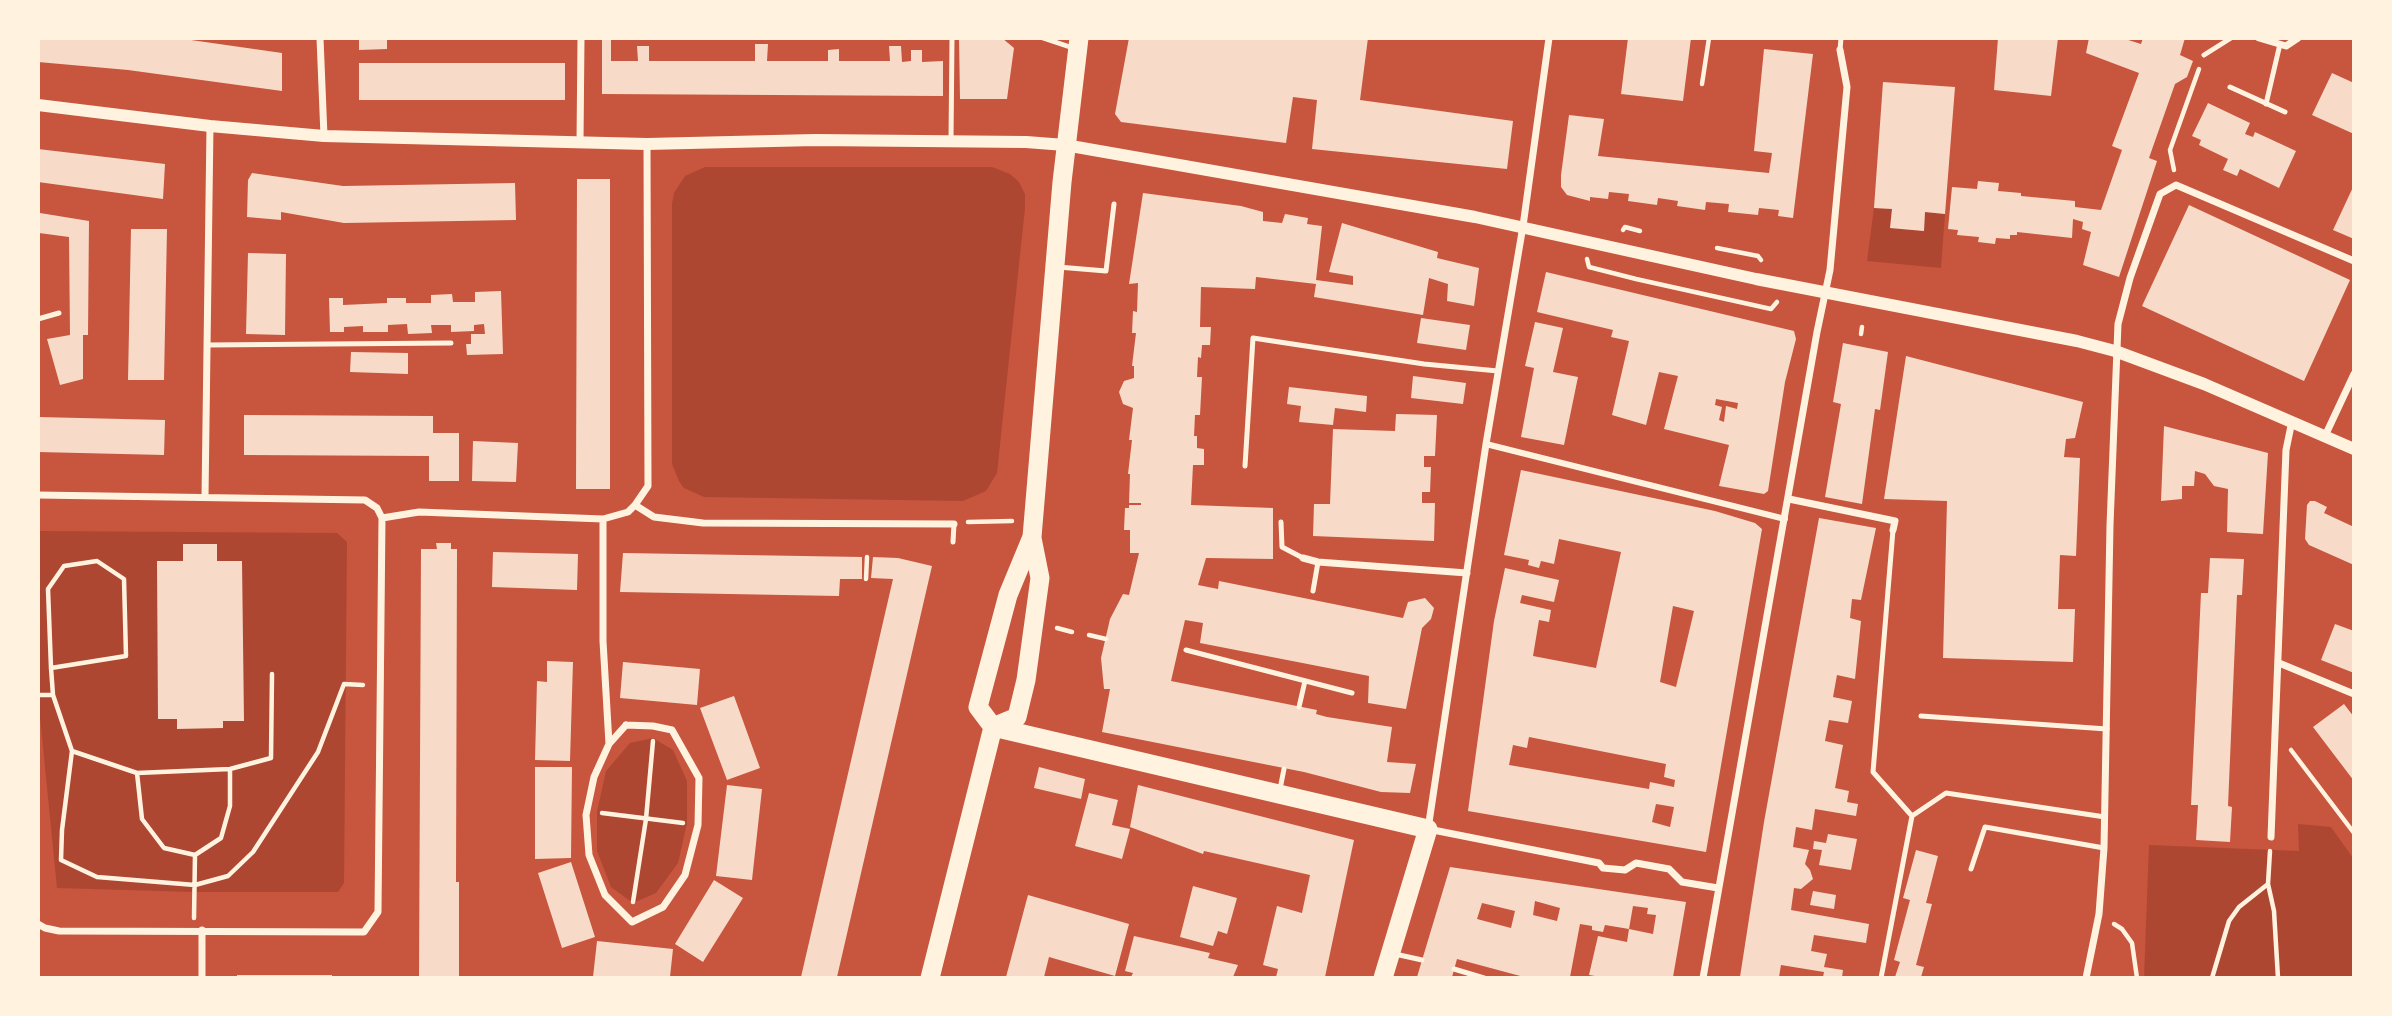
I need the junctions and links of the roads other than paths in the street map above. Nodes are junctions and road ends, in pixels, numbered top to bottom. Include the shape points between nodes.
1 (320, 38) edge
2 (581, 38) edge
3 (952, 38) edge
4 (1042, 38) edge
5 (1549, 38) edge
6 (1841, 38) edge
7 (2231, 38) edge
8 (2259, 38) edge
9 (2298, 38) edge
10 (1079, 44) edge
11 (2280, 44) junction
12 (1840, 50) joint
13 (2204, 55) road end
14 (2230, 87) dead end
15 (2266, 104) junction
16 (38, 105) edge
17 (2285, 112) dead end
18 (210, 127) junction
19 (324, 136) junction
20 (580, 142) junction
21 (951, 143) junction
22 (647, 144) junction
23 (1065, 145) junction
24 (1114, 204) dead end
25 (1522, 226) junction
26 (2354, 261) edge
27 (1055, 267) junction
28 (1826, 292) junction
29 (59, 313) dead end
30 (38, 319) edge
31 (451, 343) dead end
32 (207, 345) junction
33 (2115, 351) junction
34 (1498, 371) junction
35 (2354, 374) edge
36 (2292, 422) junction
37 (2325, 436) junction
38 (1486, 444) junction
39 (2354, 449) edge
40 (1245, 466) dead end
41 (38, 495) edge
42 (205, 497) junction
43 (1789, 499) junction
44 (635, 505) junction
45 (382, 518) junction
46 (603, 519) junction
47 (1785, 519) junction
48 (1281, 522) dead end
49 (954, 524) joint
50 (1032, 529) junction
51 (1893, 530) joint
52 (953, 542) dead end
53 (1303, 558) joint
54 (1318, 562) junction
55 (1467, 573) junction
56 (1312, 591) dead end
57 (1186, 650) dead end
58 (2278, 663) junction
59 (1305, 681) junction
60 (1352, 693) dead end
61 (2354, 694) edge
62 (1299, 707) dead end
63 (1921, 716) dead end
64 (993, 727) junction
65 (2107, 729) junction
66 (609, 744) junction
67 (1284, 769) dead end
68 (1278, 796) junction
69 (1912, 816) junction
70 (2105, 817) junction
71 (1428, 830) junction
72 (2272, 837) road end
73 (2104, 848) junction
74 (1971, 869) dead end
75 (1718, 888) junction
76 (38, 924) edge
77 (198, 930) junction
78 (1392, 953) junction
79 (1422, 960) dead end
80 (1454, 970) dead end
81 (202, 978) edge
82 (930, 978) edge
83 (1383, 978) edge
84 (1484, 978) edge
85 (1703, 978) edge
86 (1881, 978) edge
87 (2087, 978) edge

1 - 19 street
2 - 20 street
3 - 21 lane
4 - 10 lane
5 - 25 street
6 - 12 lane
7 - 13 lane
8 - 11 street
9 - 11 street via 2286,46
10 - 23 highway
11 - 15 lane
12 - 28 street via 1846,87
14 - 15 lane
15 - 17 lane
16 - 18 street
18 - 19 street
18 - 32 street
19 - 20 street
20 - 22 street
21 - 22 street
21 - 23 street
22 - 44 street via 648,486
23 - 25 street
23 - 27 highway
24 - 27 lane via 1106,271
25 - 28 street
25 - 34 street
26 - 33 street via 2176,185 2160,194 2125,294
27 - 50 highway
28 - 33 street
28 - 43 street
29 - 30 lane
31 - 32 lane
32 - 42 street
33 - 36 street
33 - 65 street
34 - 38 street
34 - 40 lane via 1253,338
35 - 37 street
36 - 37 street
36 - 58 street via 2286,450
37 - 39 street
38 - 47 street
38 - 55 street
41 - 42 street
42 - 45 street via 365,500
43 - 47 street
43 - 51 street via 1895,521
44 - 46 street via 628,512
44 - 49 street via 654,517 704,523
45 - 46 street via 419,512
45 - 77 street via 378,912 363,932
46 - 66 street
47 - 75 street
48 - 53 lane via 1282,547
49 - 52 lane
50 - 64 highway via 1008,596 978,707
50 - 64 highway via 1040,578 1026,680 1017,717
51 - 69 lane via 1873,772
53 - 54 street
54 - 55 street
54 - 56 lane
55 - 71 street
57 - 59 lane
58 - 61 street
58 - 72 street
59 - 60 lane
59 - 62 lane
63 - 65 lane
64 - 68 highway
64 - 82 highway
65 - 70 street
66 - 66 street via 594,777 586,814 589,855 604,895 632,922 663,907 685,875 698,825 699,778 672,730 626,725
67 - 68 lane
68 - 71 highway
69 - 70 lane via 1946,793
69 - 86 lane
70 - 73 street
71 - 75 street via 1599,863 1603,868 1625,870 1636,863 1669,869 1682,882
71 - 78 highway
73 - 74 lane via 1986,827
73 - 87 street via 2099,914
75 - 85 street
76 - 77 street via 59,931
77 - 81 street
78 - 79 lane
78 - 83 highway
80 - 84 lane

